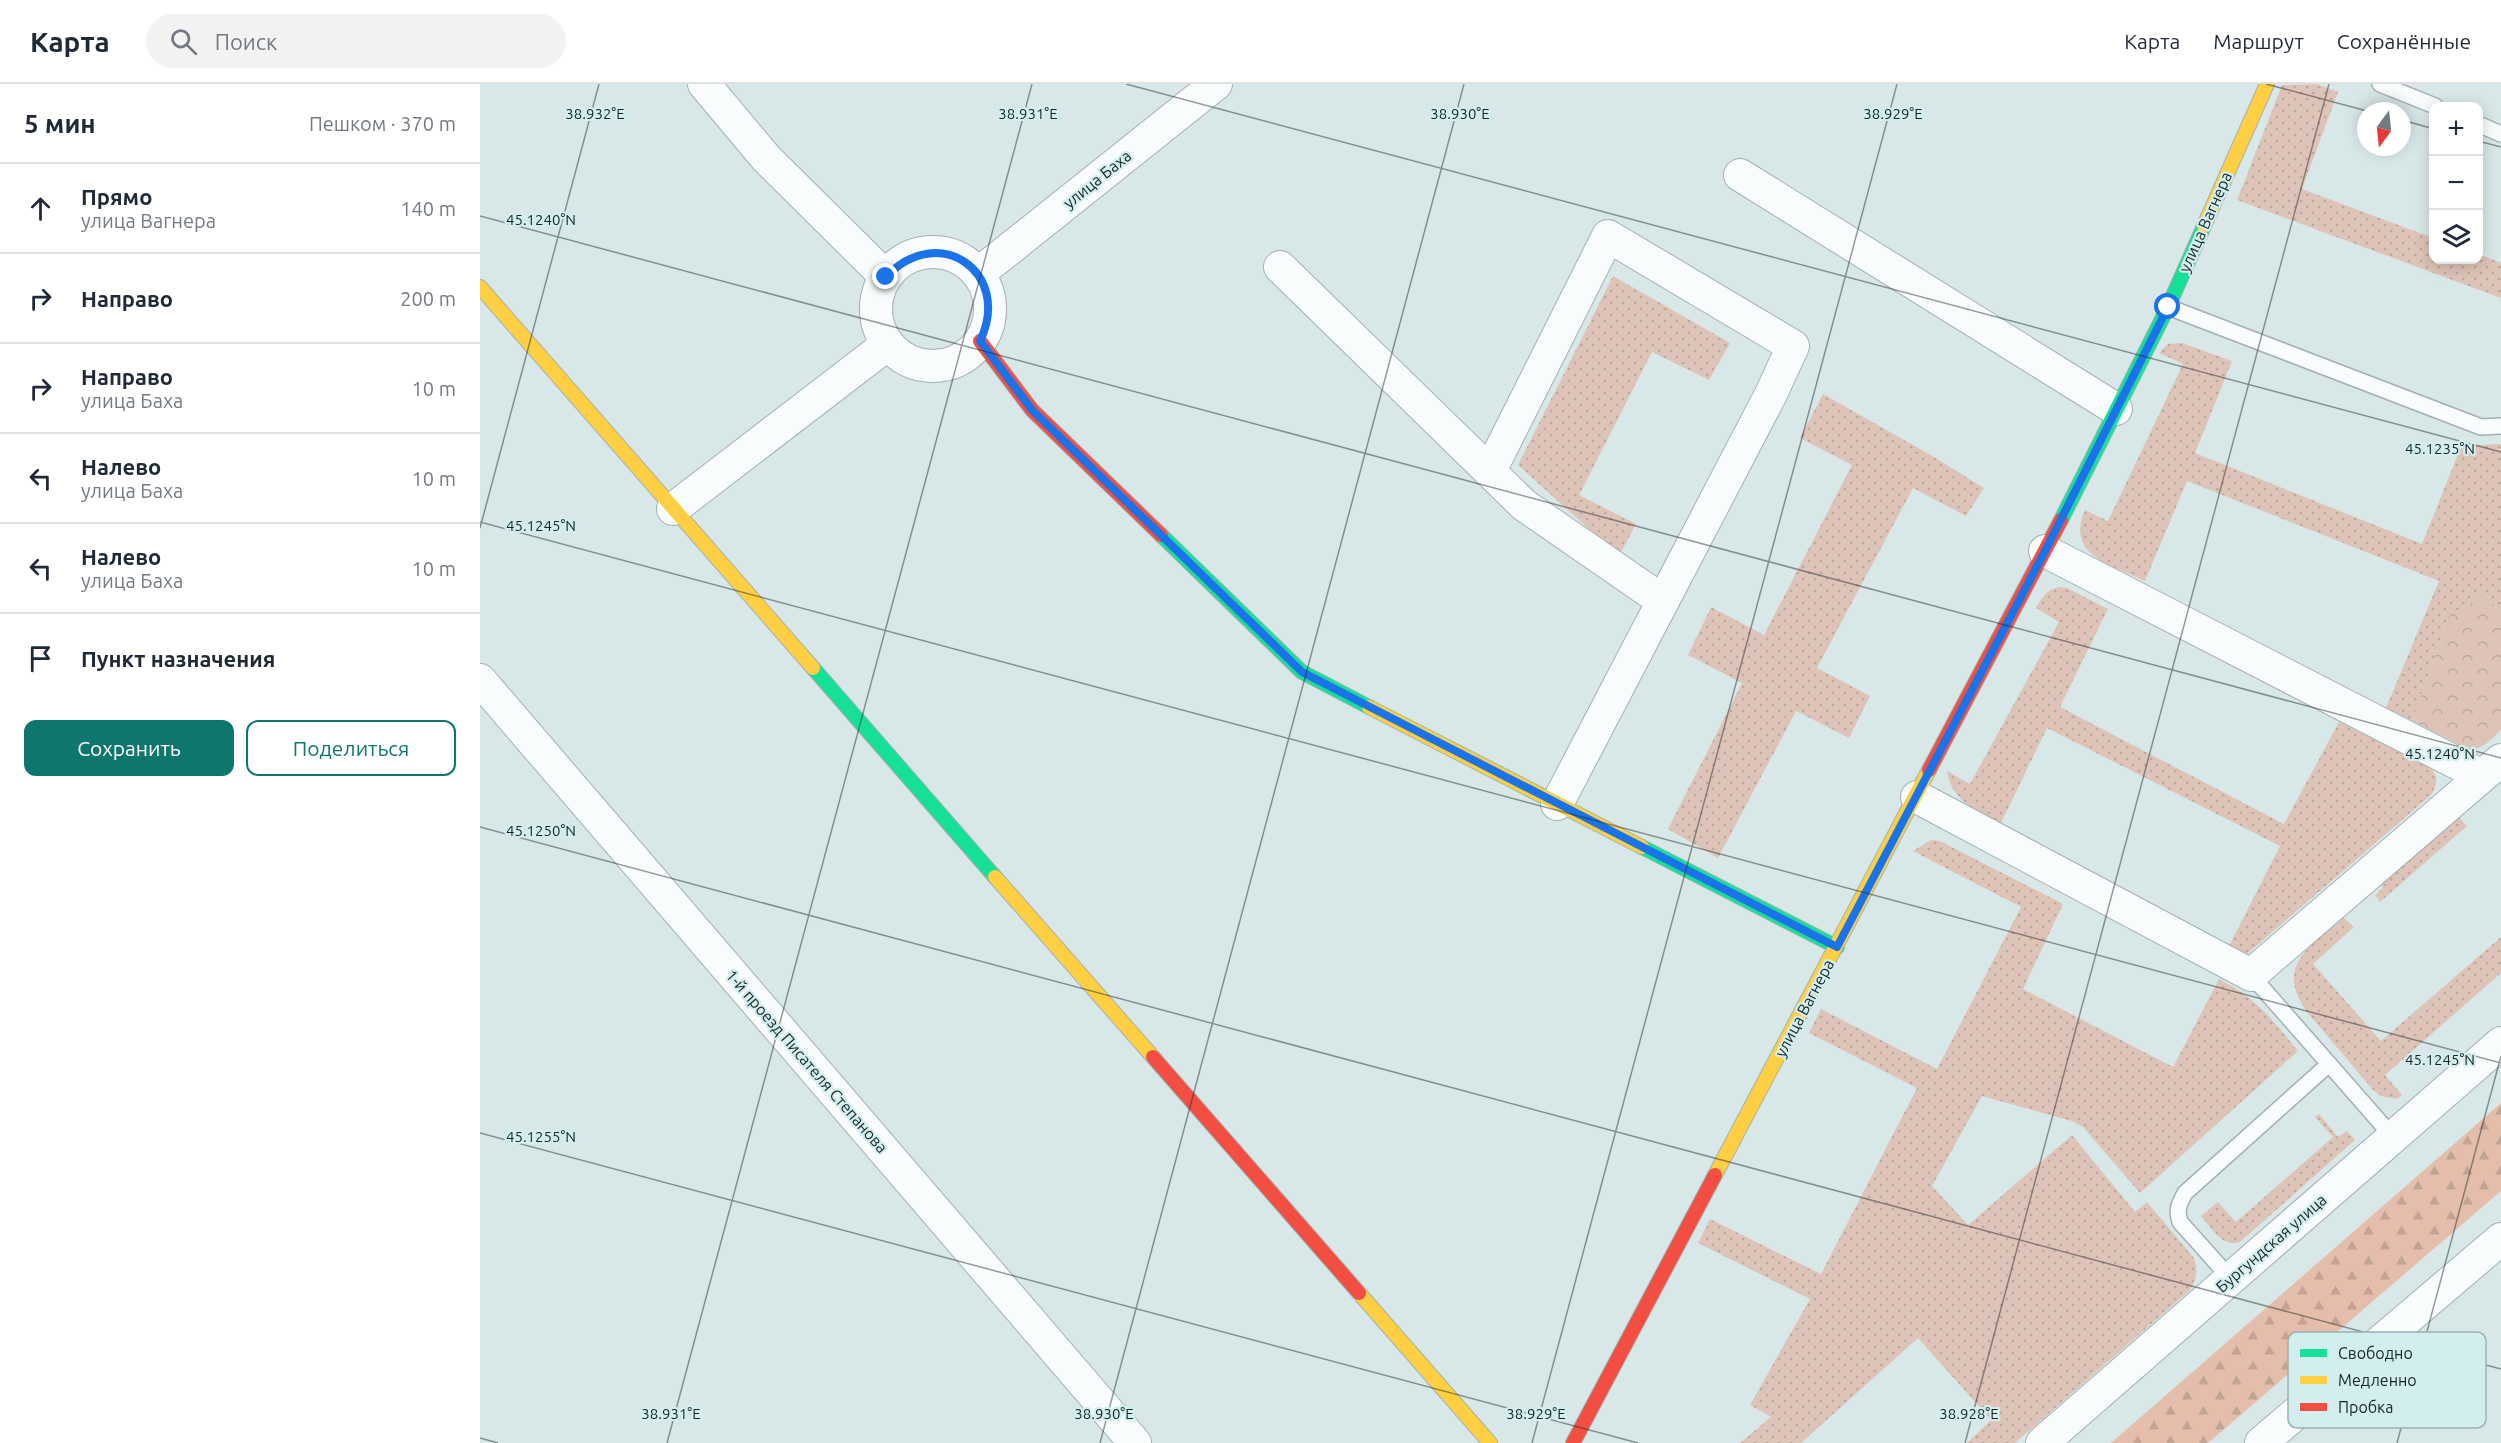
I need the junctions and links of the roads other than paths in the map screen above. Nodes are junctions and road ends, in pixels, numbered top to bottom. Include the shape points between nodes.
1 (704, 84) edge
2 (1216, 84) edge
3 (2267, 84) edge
4 (2380, 84) edge
5 (2429, 104) edge
6 (2483, 126) edge
7 (2501, 134) edge
8 (1740, 175) dead end
9 (1280, 267) dead end
10 (978, 274) junction
11 (886, 277) junction
12 (480, 287) edge
13 (2168, 307) junction
14 (980, 341) junction
15 (888, 344) junction
16 (2116, 409) junction
17 (2501, 426) edge
18 (1490, 471) junction
19 (673, 509) junction
20 (2045, 551) junction
21 (1663, 601) junction
22 (480, 680) edge
23 (2492, 768) edge
24 (1917, 797) junction
25 (1557, 804) junction
26 (1837, 947) junction
27 (2251, 975) junction
28 (2501, 1043) edge
29 (2330, 1064) junction
30 (2393, 1137) junction
31 (2501, 1239) edge
32 (2231, 1279) junction
33 (2391, 1332) edge
34 (2288, 1420) edge
35 (2303, 1428) edge
36 (1135, 1443) edge
37 (1491, 1443) edge
38 (1573, 1443) edge
39 (2042, 1443) edge
40 (2261, 1443) edge
41 (2300, 1443) edge

1 - 11 street via 766,158
2 - 10 street, улица Баха
3 - 13 street, улица Вагнера
4 - 5 lane
6 - 7 lane
8 - 16 street
9 - 18 street
10 - 11 street via 965,262 931,252 913,255
10 - 14 street via 987,290 990,308 988,325
11 - 15 street via 878,293 876,311
12 - 19 street
13 - 16 street, улица Вагнера
13 - 17 lane via 2481,427
14 - 15 street via 952,363 934,366 917,364
14 - 25 street via 1032,410 1302,672
15 - 19 street
16 - 20 street, улица Вагнера
18 - 21 street via 1524,505
18 - 21 street via 1608,236 1794,346
19 - 37 street
20 - 23 street
20 - 24 street, улица Вагнера
21 - 25 street
22 - 36 street, 1-й проезд Писателя Степанова
23 - 27 street
24 - 26 street, улица Вагнера
24 - 27 street
25 - 26 street
26 - 38 street, улица Вагнера
27 - 29 lane
28 - 30 street, Бургундская улица
29 - 30 lane
29 - 32 lane via 2185,1193 2179,1204 2180,1222
30 - 32 street, Бургундская улица
31 - 33 street
32 - 39 street, Бургундская улица
34 - 40 street
35 - 41 street

